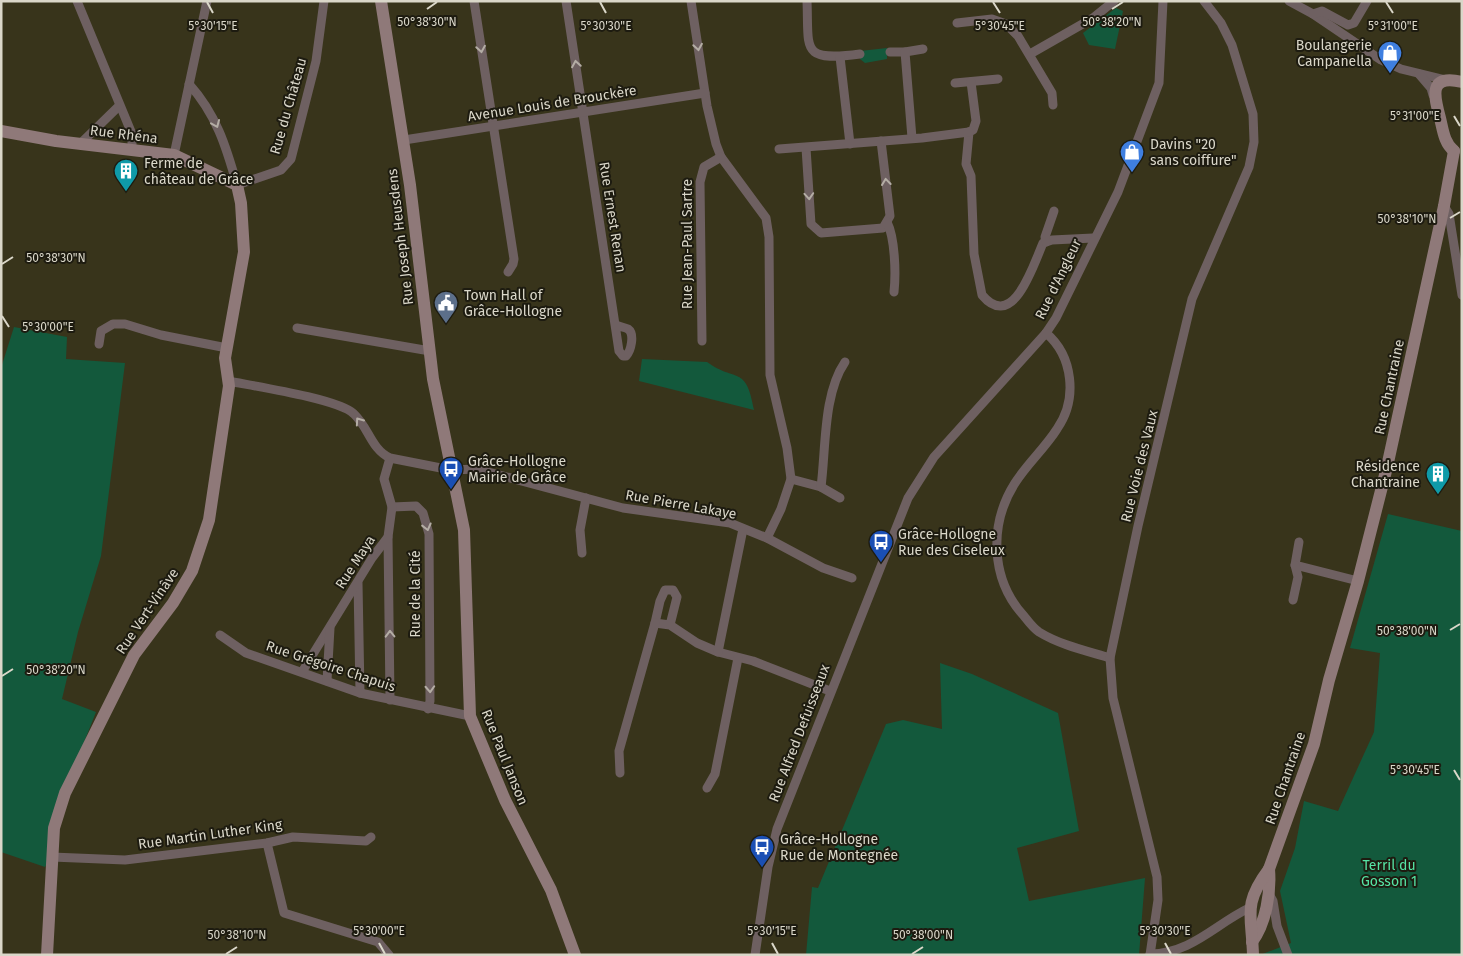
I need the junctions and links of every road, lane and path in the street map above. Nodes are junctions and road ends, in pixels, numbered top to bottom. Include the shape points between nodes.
1 (77, 1) edge
2 (207, 1) edge
3 (324, 1) edge
4 (381, 1) edge
5 (474, 1) edge
6 (566, 1) edge
7 (691, 1) edge
8 (807, 1) edge
9 (1114, 1) edge
10 (1163, 1) edge
11 (1204, 1) edge
12 (1289, 1) edge
13 (1367, 1) edge
14 (1313, 14) junction
15 (957, 23) dead end
16 (923, 49) dead end
17 (890, 52) dead end
18 (905, 52) junction
19 (860, 54) dead end
20 (1030, 54) junction
21 (840, 56) junction
22 (1419, 74) junction
23 (998, 79) dead end
24 (1446, 80) junction
25 (971, 82) junction
26 (1462, 82) edge
27 (954, 83) dead end
28 (189, 84) junction
29 (705, 93) junction
30 (1433, 96) junction
31 (1053, 105) dead end
32 (119, 106) junction
33 (584, 112) junction
34 (493, 126) junction
35 (1, 131) edge
36 (969, 132) junction
37 (912, 138) junction
38 (404, 140) junction
39 (882, 141) junction
40 (80, 144) junction
41 (850, 144) junction
42 (806, 148) junction
43 (132, 149) junction
44 (779, 149) dead end
45 (1458, 149) edge
46 (174, 155) junction
47 (721, 157) junction
48 (237, 184) junction
49 (1445, 202) junction
50 (1054, 211) dead end
51 (887, 222) junction
52 (1093, 238) junction
53 (1046, 242) junction
54 (508, 272) dead end
55 (894, 292) dead end
56 (1462, 295) edge
57 (616, 325) dead end
58 (297, 328) dead end
59 (1046, 333) junction
60 (702, 341) dead end
61 (99, 344) dead end
62 (227, 348) junction
63 (430, 352) junction
64 (844, 362) dead end
65 (228, 381) junction
66 (390, 458) junction
67 (451, 470) junction
68 (791, 479) junction
69 (821, 488) junction
70 (586, 498) junction
71 (840, 498) dead end
72 (392, 507) junction
73 (743, 529) junction
74 (896, 530) joint
75 (388, 537) junction
76 (767, 538) junction
77 (1300, 542) dead end
78 (582, 553) dead end
79 (1296, 565) junction
80 (852, 578) dead end
81 (1358, 581) junction
82 (358, 582) junction
83 (1293, 600) dead end
84 (655, 623) junction
85 (670, 625) junction
86 (330, 626) junction
87 (220, 635) dead end
88 (718, 652) junction
89 (738, 658) junction
90 (1110, 658) junction
91 (302, 672) junction
92 (327, 681) junction
93 (830, 691) junction
94 (360, 693) junction
95 (390, 700) junction
96 (428, 708) junction
97 (470, 716) junction
98 (620, 772) dead end
99 (707, 788) dead end
100 (371, 837) dead end
101 (267, 843) junction
102 (52, 857) junction
103 (1268, 869) junction
104 (1269, 894) junction
105 (1249, 908) junction
106 (1262, 919) junction
107 (1277, 926) junction
108 (1252, 948) edge
109 (47, 955) edge
110 (389, 955) edge
111 (575, 955) edge
112 (756, 955) edge
113 (1150, 955) edge
114 (1288, 955) edge

1 - 32 street
2 - 28 street
3 - 48 street, Rue du Château via 316,60 290,158 281,170
4 - 38 street, Rue Joseph Heusdens
5 -> 34 street
33 -> 6 street, Rue Ernest Renan
7 -> 29 street
8 - 21 street via 810,50 815,54
9 - 20 street via 1093,18
10 - 52 street, Rue d'Angleur via 1159,83 1118,192
11 - 90 street, Rue Voie des Vaux via 1221,23 1232,45 1253,114 1254,142 1249,167 1192,299
12 - 14 street
13 - 14 street via 1354,23 1348,25 1322,11
14 - 22 street via 1381,60
15 - 20 street via 999,21 1012,29
16 - 18 street
17 - 18 street
18 - 37 street
19 - 21 street
20 - 31 street via 1052,93
21 - 41 street
22 - 24 street
22 - 30 street via 1431,88
23 - 25 street
24 - 26 street
24 - 30 street via 1438,85
25 - 27 street
25 - 36 street via 976,121
28 - 46 street
28 -> 48 street via 211,111
29 - 33 street, Avenue Louis de Brouckère
29 - 47 street
30 - 45 street via 1447,145
32 - 40 street
32 - 43 street via 132,134
33 - 34 street, Avenue Louis de Brouckère
33 - 57 street, Rue Ernest Renan
34 - 38 street, Avenue Louis de Brouckère
34 - 54 street via 514,259
35 - 40 street, Rue Rhéna
36 - 37 street
36 - 53 street via 966,164 971,176 972,239 982,294 992,304 1005,306 1017,299
37 - 39 street
38 - 63 street, Rue Joseph Heusdens
39 - 41 street
51 -> 39 street via 890,216
40 - 43 street, Rue Rhéna
41 - 42 street
42 - 44 street
42 -> 51 street via 811,224 814,228 821,233 883,228
43 - 46 street, Rue Rhéna
45 - 49 street, Rue Chantraine
46 - 48 street, Rue Rhéna
47 - 60 street, Rue Jean-Paul Sartre via 704,167 700,182
47 - 68 street via 766,218 769,237 770,375
48 - 62 street, Rue Vert-Vinâve via 244,252
49 - 56 street
49 - 81 street, Rue Chantraine via 1387,467
50 - 53 street
51 - 55 street via 892,244
52 - 53 street
52 - 59 street, Rue d'Angleur
58 - 63 street
59 - 74 street, Rue d'Angleur via 934,457 908,498
59 - 90 street via 1068,364 1070,391 1066,410 1058,428 1015,482 999,516 997,560 1012,602 1038,632
61 - 62 street via 101,331 106,326 125,324
62 - 65 street, Rue Vert-Vinâve
63 - 67 street, Rue Joseph Heusdens
64 - 69 street via 836,375 830,407
66 -> 65 street via 375,446 354,414 335,404
65 - 102 street, Rue Vert-Vinâve via 209,520 192,571 173,603 134,655 111,699 65,794 54,828
66 - 67 street, Rue Pierre Lakaye
66 - 72 street, Rue Maya via 384,479
67 - 70 street, Rue Pierre Lakaye via 477,469
67 - 97 street, Rue Paul Janson via 464,530
68 - 69 street
68 - 76 street
69 - 71 street
70 - 73 street, Rue Pierre Lakaye via 623,508 730,523
70 - 78 street via 580,530
72 - 75 street, Rue Maya
72 -> 96 street, Rue de la Cité via 416,506 423,512 429,534
73 - 76 street, Rue Pierre Lakaye
73 - 88 street
74 - 93 street, Rue Alfred Defuisseaux
75 - 82 street, Rue Maya
95 -> 75 street
76 - 80 street, Rue Pierre Lakaye via 823,568
77 - 79 street
79 - 81 street
79 - 83 street via 1298,577
81 - 103 street, Rue Chantraine via 1314,744
82 - 86 street, Rue Maya
82 - 94 street
84 - 85 street
84 - 85 street via 665,590 673,590 677,598
84 - 98 street via 619,751
85 - 88 street
86 - 91 street, Rue Maya
86 - 92 street
87 - 91 street, Rue Grégoire Chapuis via 246,653
88 - 89 street
89 - 93 street
89 - 99 street via 715,774
90 - 113 street, Rue Voie des Vaux via 1113,698 1157,877 1158,900
91 - 92 street, Rue Grégoire Chapuis
92 - 94 street, Rue Grégoire Chapuis
93 - 112 street, Rue Alfred Defuisseaux via 777,828
94 - 95 street, Rue Grégoire Chapuis
95 - 96 street, Rue Grégoire Chapuis
96 - 97 street, Rue Grégoire Chapuis
97 - 111 street, Rue Paul Janson via 505,800 551,890
100 - 101 street, Rue Martin Luther King via 366,841 293,837
101 - 102 street, Rue Martin Luther King via 125,860
101 - 110 street via 284,913 378,942
102 - 109 street, Rue Vert-Vinâve
103 - 104 street, Rue Chantraine
103 - 105 street, Rue Chantraine via 1257,884
104 - 106 street, Rue Chantraine
104 - 107 street, Rue Chantraine
105 - 106 street
105 - 108 street
105 - 113 street via 1230,917 1204,938 1178,950
106 - 107 street
106 - 108 street, Rue Chantraine via 1261,930
107 - 114 street, Rue Chantraine

